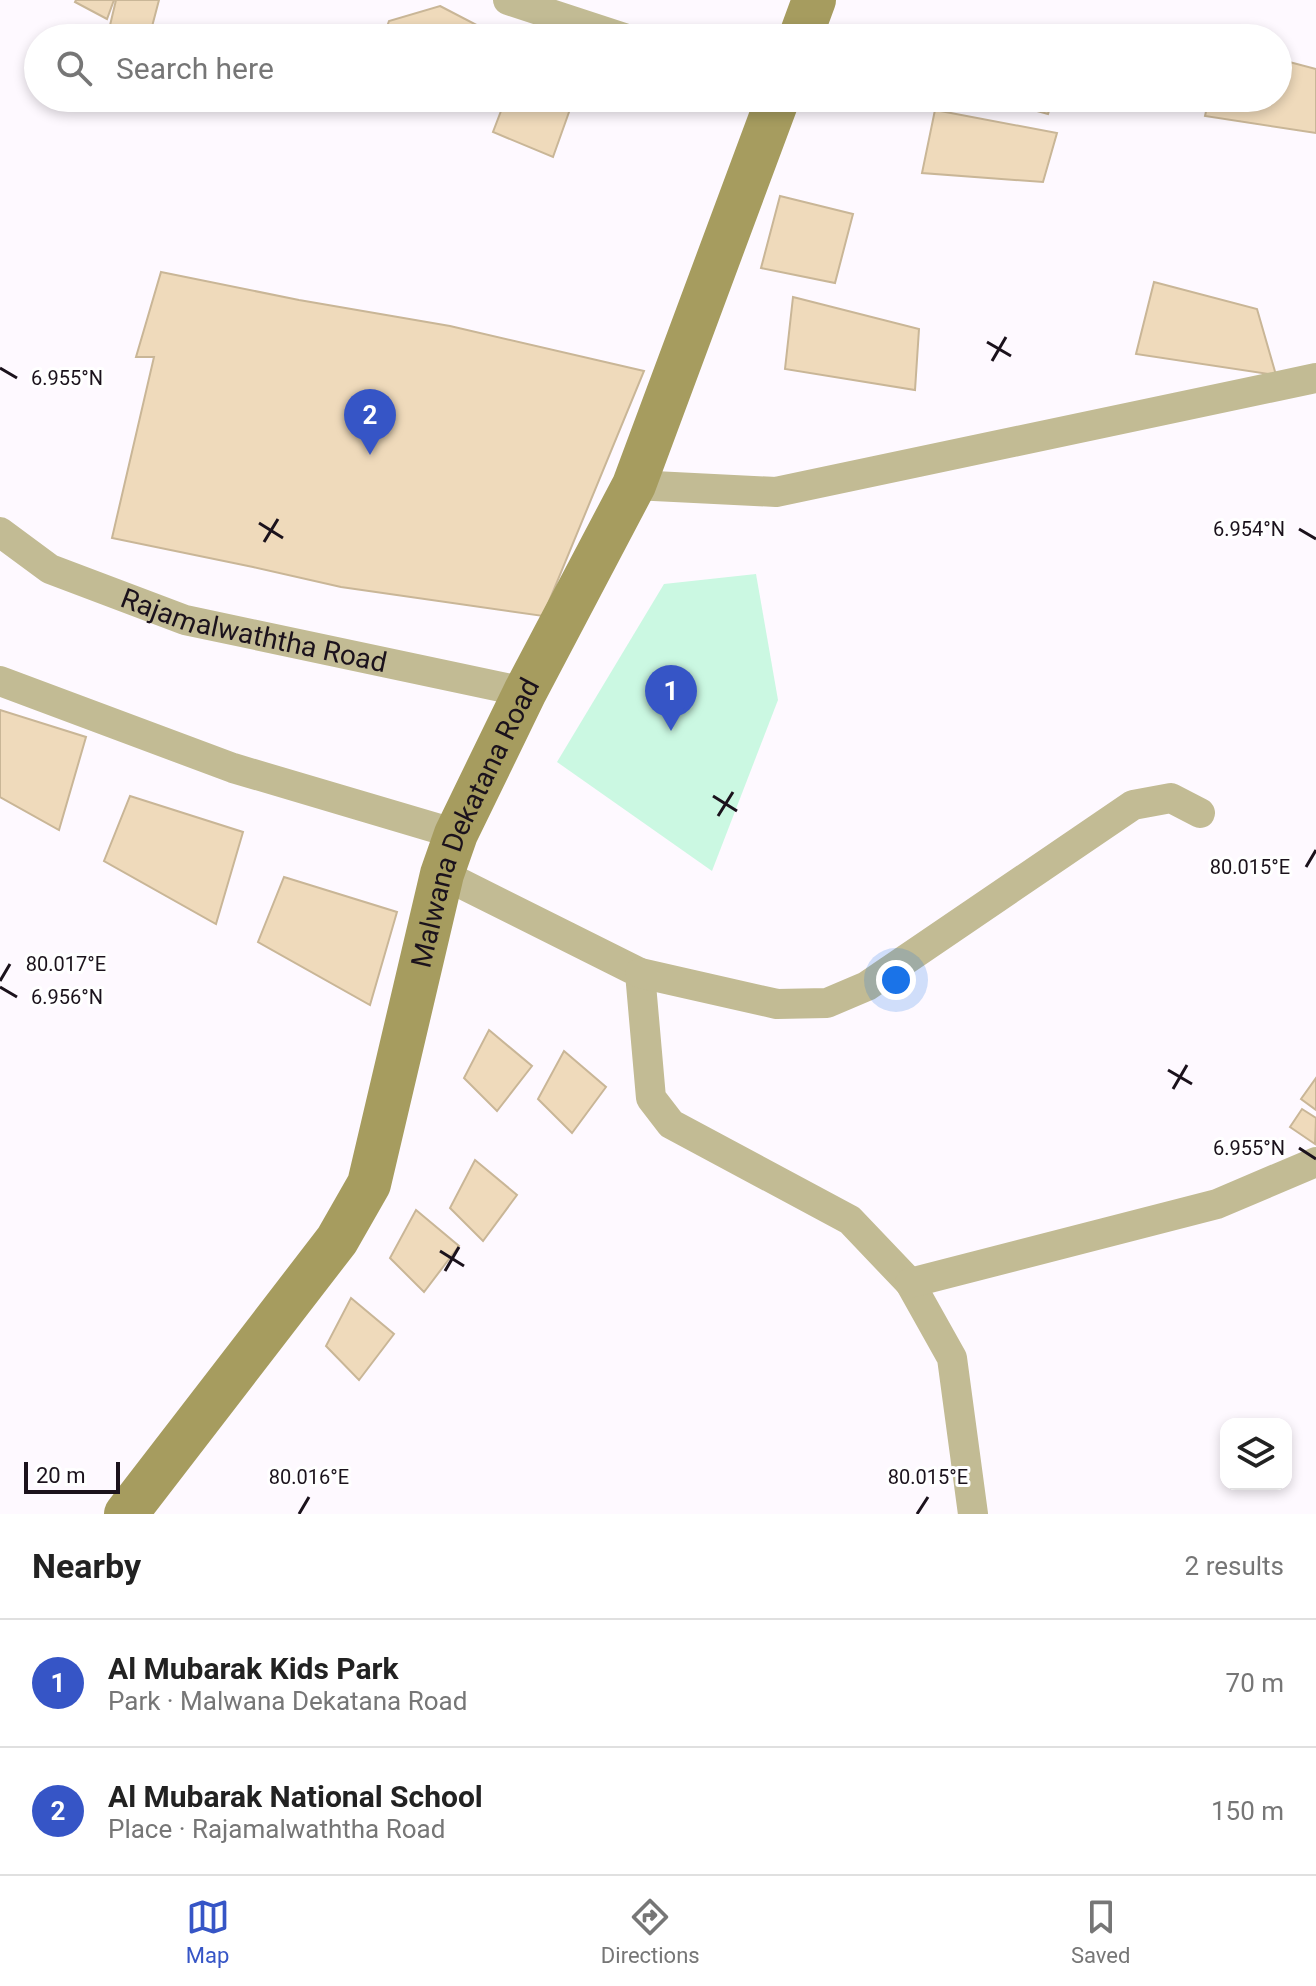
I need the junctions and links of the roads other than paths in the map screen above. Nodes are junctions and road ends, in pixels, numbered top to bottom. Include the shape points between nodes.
1 (508, 0) edge
2 (814, 0) edge
3 (581, 24) edge
4 (805, 24) edge
5 (773, 112) edge
6 (1316, 378) edge
7 (634, 485) junction
8 (0, 532) edge
9 (0, 681) edge
10 (525, 692) junction
11 (1200, 813) dead end
12 (456, 834) junction
13 (442, 874) junction
14 (640, 973) junction
15 (1316, 1162) edge
16 (910, 1283) junction
17 (126, 1514) edge
18 (973, 1514) edge

1 - 3 street
2 - 4 main road
5 - 7 main road, Malwana Dekatana Road
6 - 7 street via 776,492
7 - 10 main road, Malwana Dekatana Road
8 - 10 street, Rajamalwaththa Road via 50,569 185,620
9 - 12 street via 233,768
10 - 12 main road, Malwana Dekatana Road
11 - 14 street via 1171,798 1133,805 867,986 827,1003 777,1004
12 - 13 main road, Malwana Dekatana Road
13 - 14 street
13 - 17 main road, Malwana Dekatana Road via 369,1184 337,1240
14 - 16 street via 651,1098 671,1124 850,1220
15 - 16 street via 1217,1204
16 - 18 street via 952,1358

